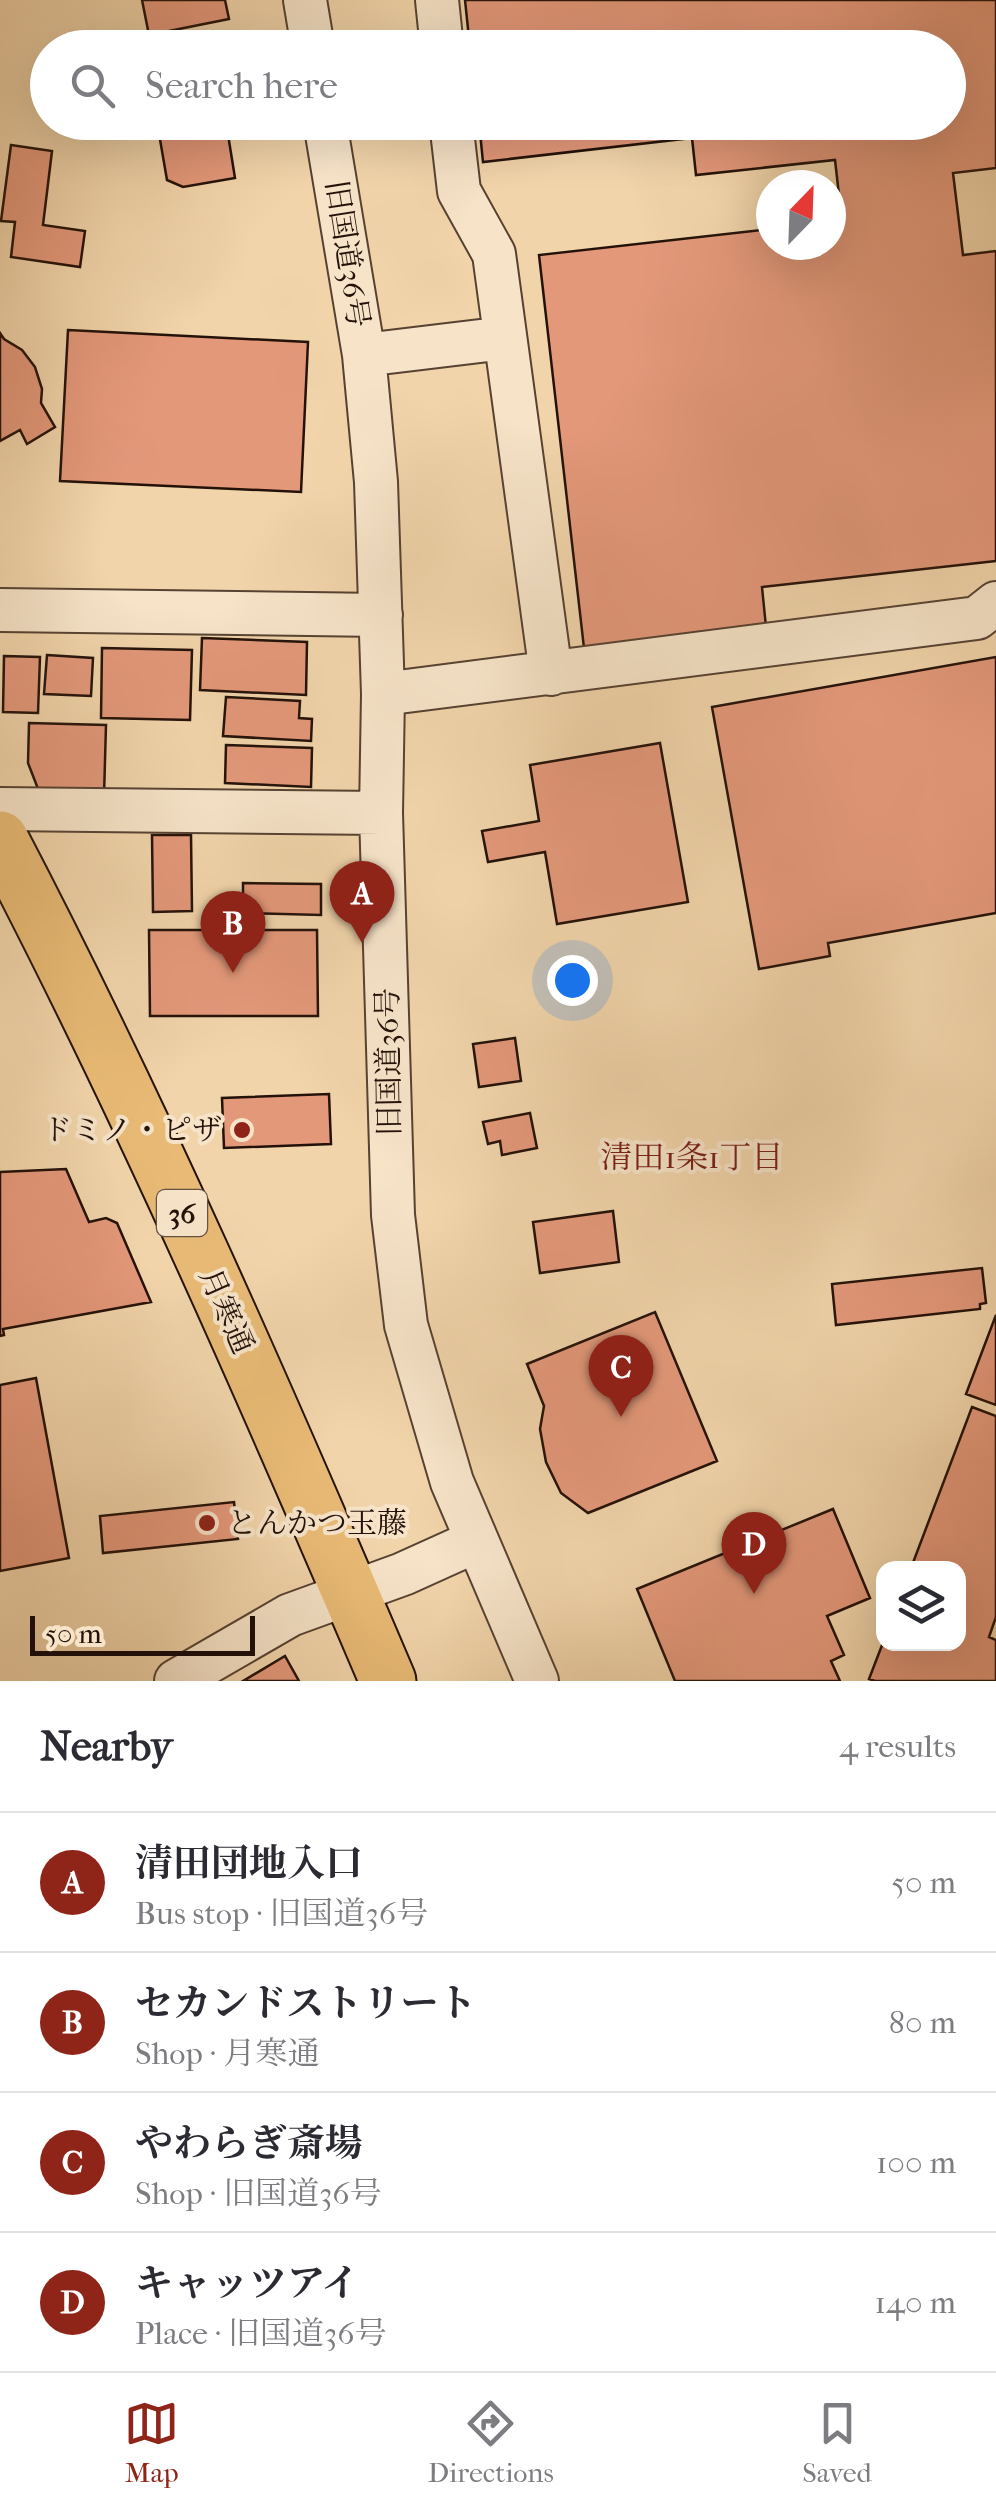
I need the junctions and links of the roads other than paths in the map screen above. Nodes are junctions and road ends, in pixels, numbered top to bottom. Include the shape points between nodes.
1 (305, 0) edge
2 (436, 0) edge
3 (310, 30) edge
4 (440, 30) edge
5 (328, 140) edge
6 (453, 140) edge
7 (505, 338) junction
8 (364, 355) junction
9 (996, 604) edge
10 (0, 610) edge
11 (381, 615) junction
12 (551, 674) junction
13 (383, 694) junction
14 (0, 809) edge
15 (381, 814) junction
16 (0, 839) edge
17 (476, 1541) junction
18 (350, 1592) junction
19 (176, 1681) edge
20 (388, 1681) edge
21 (537, 1681) edge

1 - 3 street
2 - 4 street
5 - 8 street, 旧国道36号
6 - 7 street via 459,190 494,254
7 - 8 street
7 - 12 street
8 - 11 street, 旧国道36号
9 - 12 street via 977,618
10 - 11 street
11 - 13 street, 旧国道36号
12 - 13 street
13 - 15 street, 旧国道36号
14 - 15 street
15 - 17 street, 旧国道36号 via 393,1215 406,1325
16 - 18 highway, 月寒通 / 36 via 189,1228
17 - 18 street
17 - 21 street, 旧国道36号
18 - 19 street via 290,1615
18 - 20 highway, 月寒通 / 36

